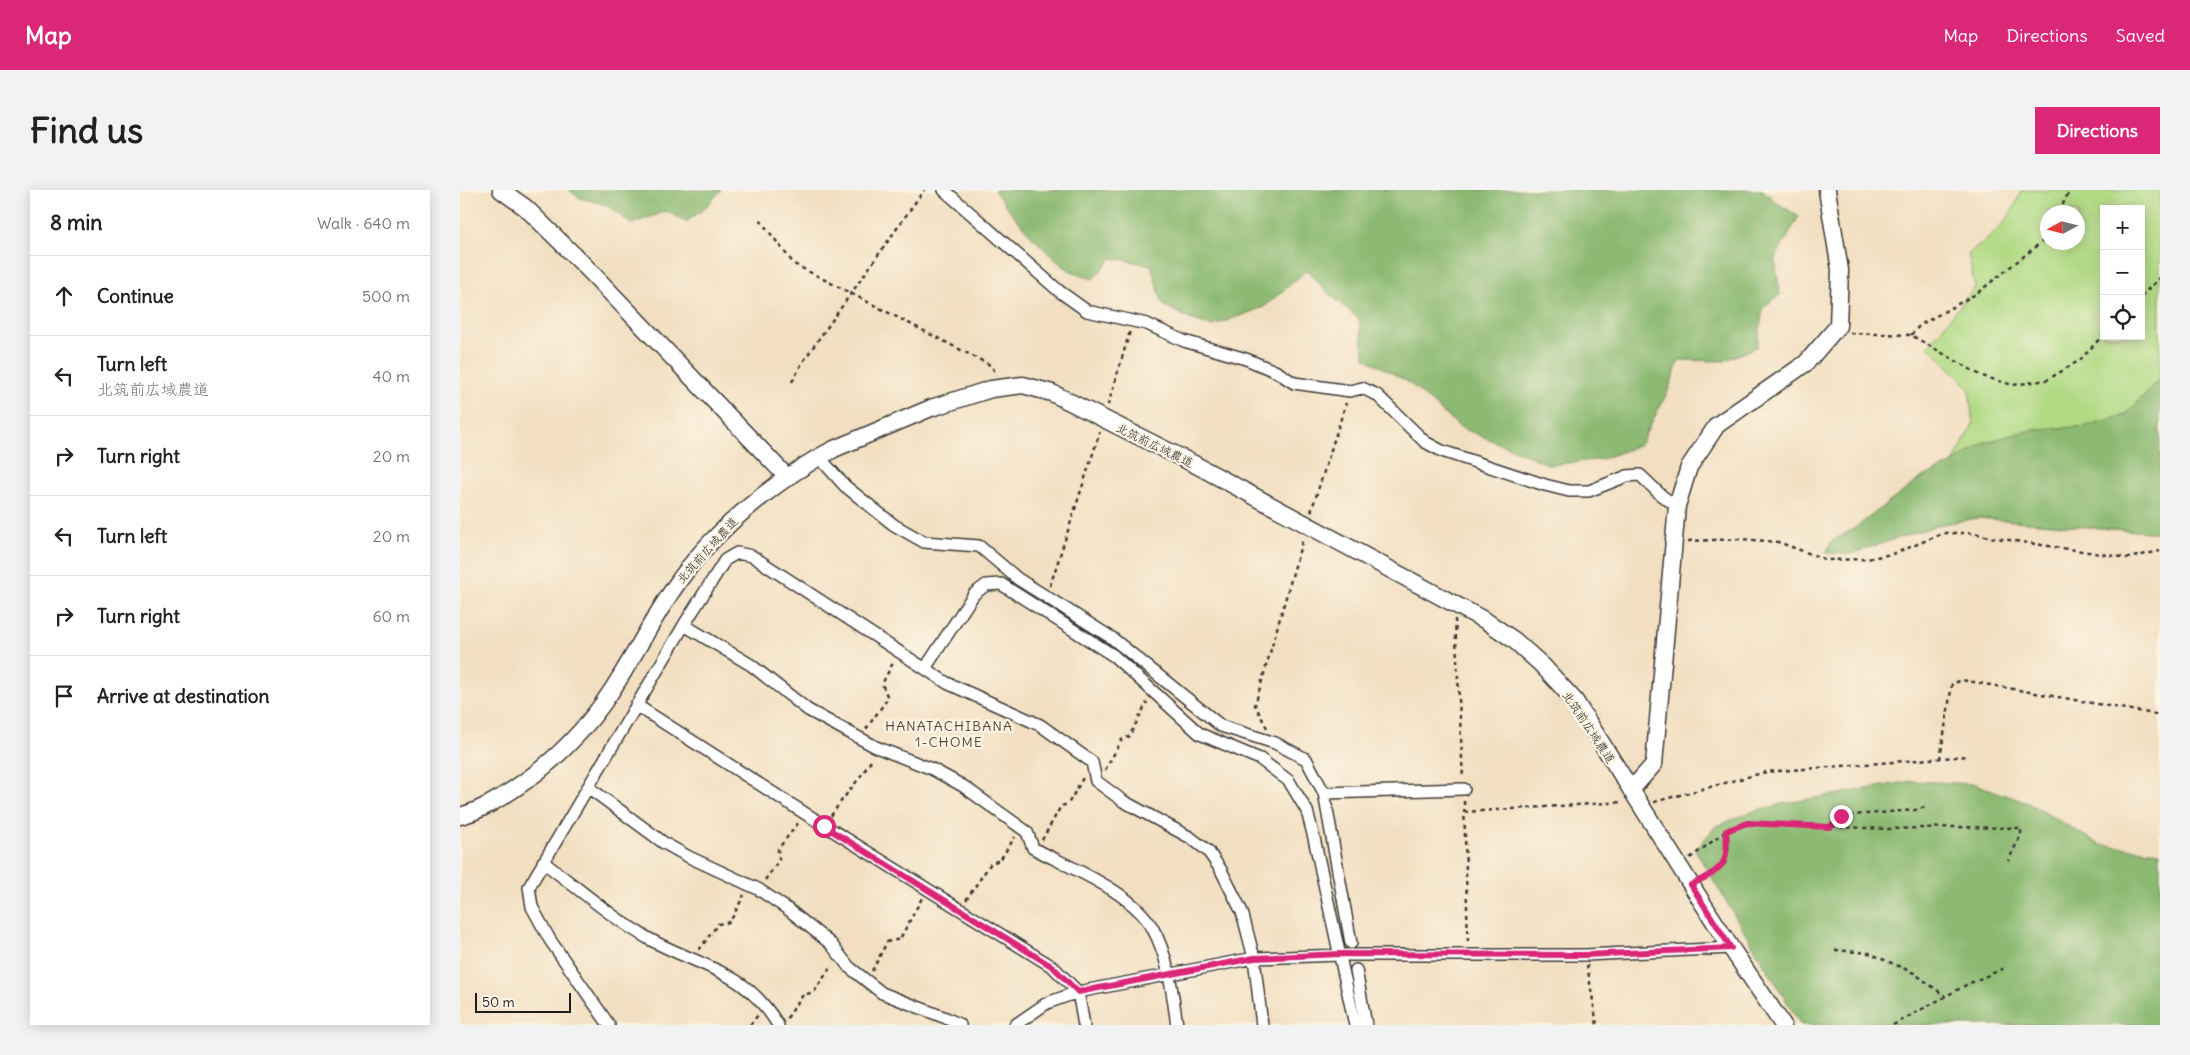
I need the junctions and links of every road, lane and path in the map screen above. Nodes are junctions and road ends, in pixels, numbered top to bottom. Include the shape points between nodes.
1 (501, 190) edge
2 (924, 190) edge
3 (944, 190) edge
4 (1827, 190) edge
5 (2070, 190) edge
6 (2062, 205) edge
7 (760, 220) dead end
8 (2040, 243) edge
9 (2160, 278) edge
10 (852, 294) junction
11 (2142, 295) edge
12 (1133, 322) junction
13 (1838, 326) junction
14 (1911, 335) junction
15 (2100, 338) edge
16 (792, 382) dead end
17 (1002, 388) junction
18 (1350, 391) junction
19 (1104, 420) junction
20 (819, 456) junction
21 (788, 478) junction
22 (1677, 506) junction
23 (1307, 525) junction
24 (1674, 543) junction
25 (2160, 551) edge
26 (1046, 597) junction
27 (684, 624) junction
28 (900, 650) junction
29 (926, 667) junction
30 (1153, 691) junction
31 (636, 705) junction
32 (2160, 715) edge
33 (1254, 736) junction
34 (859, 738) junction
35 (1275, 743) junction
36 (879, 748) junction
37 (1250, 755) junction
38 (1968, 756) dead end
39 (1940, 758) junction
40 (1092, 762) junction
41 (1096, 781) junction
42 (588, 787) junction
43 (1464, 789) dead end
44 (1324, 793) junction
45 (1636, 798) junction
46 (1925, 807) dead end
47 (1464, 812) dead end
48 (806, 814) junction
49 (460, 816) edge
50 (824, 826) junction
51 (1830, 827) junction
52 (1726, 831) junction
53 (1027, 832) junction
54 (1033, 848) junction
55 (2008, 861) dead end
56 (543, 862) junction
57 (1679, 866) junction
58 (1691, 885) junction
59 (753, 887) junction
60 (926, 889) junction
61 (960, 910) junction
62 (1351, 943) dead end
63 (1731, 948) junction
64 (1835, 950) dead end
65 (839, 954) junction
66 (1340, 954) junction
67 (1585, 955) junction
68 (694, 958) junction
69 (1254, 958) junction
70 (2005, 968) dead end
71 (1356, 970) dead end
72 (1170, 976) junction
73 (867, 981) junction
74 (1078, 992) junction
75 (1945, 996) junction
76 (609, 1025) edge
77 (778, 1025) edge
78 (782, 1025) edge
79 (960, 1025) edge
80 (1015, 1025) edge
81 (1084, 1025) edge
82 (1177, 1025) edge
83 (1262, 1025) edge
84 (1355, 1025) edge
85 (1366, 1025) edge
86 (1597, 1025) edge
87 (1783, 1025) edge
88 (1893, 1025) edge

1 - 21 street via 526,208 585,266
2 - 10 path
3 - 12 street via 1086,311
4 - 13 street via 1840,270
5 - 6 path
7 - 10 path via 794,264
8 - 14 path via 1976,294 1920,325
9 - 11 path
10 - 16 path
10 - 17 path via 992,366
12 - 18 street via 1246,359 1294,383
12 - 19 path
13 - 14 path via 1848,333
13 - 22 street via 1806,363 1717,425 1689,467
14 - 15 path via 1982,376 2013,385 2047,380 2080,360
17 - 19 street, 北筑前広域農道 via 1023,385 1052,393
17 - 20 street, 北筑前広域農道 via 931,408
18 - 22 street via 1362,388 1377,395 1426,442 1442,451 1570,491 1589,491 1628,476 1640,476
18 - 23 path
19 - 23 street, 北筑前広域農道 via 1196,464
19 - 26 path
20 - 21 street, 北筑前広域農道
20 - 26 street via 845,486 894,525 924,542 979,546 1018,579
21 - 49 street, 北筑前広域農道 via 745,509 685,572 587,725 521,784 497,800
22 - 24 street
23 - 35 path via 1255,705
23 - 45 street, 北筑前広域農道 via 1454,603 1514,640 1575,701
24 - 25 path via 1741,539 1778,542 1827,560 1867,559 1896,553 1944,533 1974,533 2128,558
24 - 45 street via 1654,764
26 - 33 street via 1112,638 1221,726
27 - 28 street via 725,560 737,553 752,556
27 - 31 street
27 - 34 street via 751,664 808,710
28 - 29 street
28 - 34 path via 882,684 888,698
29 - 30 street via 974,594 986,585 1000,584 1114,656
29 - 40 street via 947,683 1040,724
30 - 37 street via 1200,734
30 - 41 path via 1129,738 1123,738 1109,766
31 - 42 street
31 - 48 street
32 - 39 path via 1962,680 1952,684
33 - 35 street
33 - 37 street
34 - 36 street
35 - 44 street via 1306,759
36 - 50 path via 858,783 850,787
36 - 53 street via 955,782
37 - 66 street via 1289,781 1307,811
38 - 39 path
39 - 45 path via 1766,772
40 - 41 street
40 - 54 path via 1068,804 1061,806 1046,836
41 - 69 street via 1123,801 1191,838 1208,851 1242,912
42 - 56 street
42 - 59 street via 664,843
43 - 44 street
44 - 62 street
45 - 47 path via 1627,802
45 - 57 street, 北筑前広域農道
46 - 51 path via 1841,816
48 - 50 street
48 - 59 path via 778,849 779,860
50 - 60 street
51 - 52 path via 1747,823
51 - 55 path via 2020,828 2021,835
52 - 57 path
52 - 58 path via 1728,849 1725,863
53 - 54 street
53 - 61 path via 1012,838 1000,860 991,863
54 - 72 street via 1120,895 1139,911 1161,944
56 - 68 street via 651,940
56 - 76 street via 529,887 532,906 550,940
57 - 58 street, 北筑前広域農道
58 - 63 street, 北筑前広域農道
59 - 65 street via 789,910
59 - 68 path via 730,922 718,924
60 - 61 street
60 - 73 path via 900,939 887,942
61 - 74 street via 1053,967
63 - 67 street
63 - 87 street, 北筑前広域農道
64 - 75 path via 1869,953 1914,973
65 - 73 street
65 - 78 path via 814,992 803,995
66 - 67 street
66 - 69 street
66 - 84 street
67 - 86 path
68 - 77 street via 754,993
69 - 72 street
69 - 83 street
70 - 75 path
71 - 85 street
72 - 74 street
72 - 82 street
73 - 79 street via 882,993
74 - 80 street via 1047,1003
74 - 81 street
75 - 88 path

